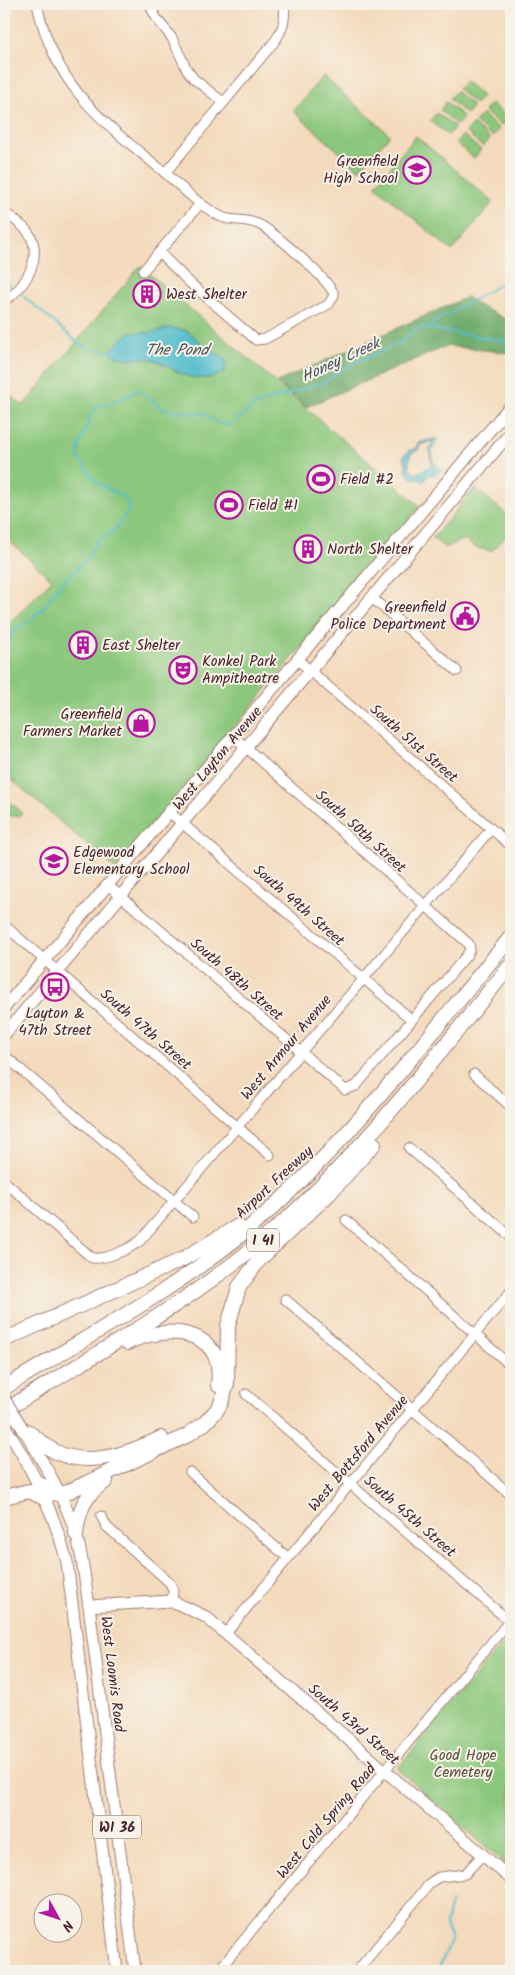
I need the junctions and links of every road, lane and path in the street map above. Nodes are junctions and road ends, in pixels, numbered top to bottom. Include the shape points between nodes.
1 (37, 4) edge
2 (149, 4) edge
3 (284, 4) edge
4 (223, 102) junction
5 (165, 172) junction
6 (200, 204) junction
7 (4, 212) edge
8 (159, 252) junction
9 (143, 271) dead end
10 (4, 301) edge
11 (511, 406) edge
12 (511, 432) edge
13 (372, 598) junction
14 (298, 661) junction
15 (458, 671) dead end
16 (311, 672) junction
17 (233, 736) junction
18 (246, 747) junction
19 (168, 810) junction
20 (182, 822) junction
21 (491, 829) junction
22 (511, 846) edge
23 (108, 885) junction
24 (120, 896) junction
25 (425, 906) junction
26 (4, 925) edge
27 (511, 937) edge
28 (44, 960) junction
29 (511, 965) edge
30 (58, 971) junction
31 (363, 978) junction
32 (4, 1008) edge
33 (412, 1020) junction
34 (4, 1035) edge
35 (449, 1040) junction
36 (300, 1053) junction
37 (4, 1055) edge
38 (474, 1074) dead end
39 (511, 1107) edge
40 (237, 1126) junction
41 (338, 1143) junction
42 (409, 1148) dead end
43 (270, 1155) dead end
44 (4, 1181) edge
45 (175, 1202) junction
46 (193, 1217) dead end
47 (346, 1220) dead end
48 (511, 1237) edge
49 (511, 1290) edge
50 (285, 1299) dead end
51 (475, 1334) junction
52 (4, 1340) edge
53 (511, 1366) edge
54 (4, 1388) edge
55 (35, 1391) junction
56 (246, 1394) dead end
57 (4, 1398) edge
58 (413, 1409) junction
59 (4, 1411) edge
60 (4, 1426) edge
61 (23, 1429) junction
62 (134, 1462) junction
63 (190, 1472) dead end
64 (38, 1483) junction
65 (351, 1483) junction
66 (61, 1495) junction
67 (511, 1495) edge
68 (4, 1497) edge
69 (46, 1499) junction
70 (101, 1516) dead end
71 (76, 1534) junction
72 (288, 1558) junction
73 (68, 1572) junction
74 (172, 1601) junction
75 (89, 1606) junction
76 (74, 1609) junction
77 (510, 1620) edge
78 (226, 1633) junction
79 (95, 1652) junction
80 (385, 1772) junction
81 (118, 1838) junction
82 (101, 1841) junction
83 (483, 1854) junction
84 (511, 1879) edge
85 (118, 1971) edge
86 (134, 1971) edge
87 (218, 1971) edge
88 (357, 1971) edge

1 - 5 street via 56,58 83,101
2 - 4 street via 172,38 187,70
3 - 4 street via 283,29
4 - 5 street
5 - 6 street
6 - 8 street
6 - 8 street via 223,218 258,224 282,242 329,284 334,295 329,304 265,339 256,340
7 - 10 street via 30,235 34,254 32,266 21,287
8 - 9 street
11 - 14 main road, West Layton Avenue
12 - 13 main road, West Layton Avenue
13 - 15 street
13 - 16 main road, West Layton Avenue
14 - 16 street, South 51st Street
14 - 17 main road, West Layton Avenue
16 - 18 main road, West Layton Avenue
16 - 21 street, South 51st Street
17 - 18 street, South 50th Street
17 - 19 main road, West Layton Avenue
18 - 20 main road, West Layton Avenue
18 - 25 street, South 50th Street
19 - 20 street, South 49th Street
19 - 23 main road, West Layton Avenue
20 - 24 main road, West Layton Avenue
20 - 31 street, South 49th Street
21 - 22 street, South 51st Street
21 - 25 street, West Armour Avenue
23 - 24 street, South 48th Street
23 - 28 main road, West Layton Avenue
24 - 30 main road, West Layton Avenue
24 - 36 street, South 48th Street
25 - 31 street, West Armour Avenue
25 - 33 street, South 50th Street via 470,946 467,955
26 - 28 street, South 47th Street
27 - 41 highway, Airport Freeway / I 41
28 - 30 street, South 47th Street
28 - 32 main road, West Layton Avenue
29 - 35 highway, I 41
30 - 34 main road, West Layton Avenue
30 - 40 street, South 47th Street
31 - 33 street, South 49th Street
31 - 36 street, West Armour Avenue
33 - 36 street, South 48th Street via 358,1085 350,1090 344,1090
35 - 55 highway, I 41 via 345,1163 279,1227 195,1291
35 - 62 highway via 449,1051 381,1136 329,1194 259,1260 240,1287 228,1326 227,1384 216,1412 186,1436
36 - 40 street, West Armour Avenue
37 - 45 street
38 - 39 street
40 - 43 street, South 47th Street
40 - 45 street, West Armour Avenue
41 - 52 highway via 320,1152 256,1212 201,1250
41 - 54 highway, Airport Freeway / I 41 via 286,1196 220,1251 157,1294
42 - 48 street
44 - 45 street, West Armour Avenue via 95,1259 138,1243
45 - 46 street
47 - 51 street
49 - 51 street, West Bottsford Avenue
50 - 58 street
51 - 53 street
51 - 58 street, West Bottsford Avenue
55 - 59 highway, I 41
55 - 61 highway via 56,1383 132,1340 160,1332 183,1332 197,1338 212,1352 218,1370 214,1398 203,1414 183,1428 123,1454 95,1459 69,1456 52,1450
56 - 65 street, South 45th Street
57 - 61 main road, West Loomis Road / WI 36, bridge
58 - 65 street, West Bottsford Avenue
58 - 67 street
60 - 64 main road, WI 36
61 - 66 main road, West Loomis Road / WI 36
62 - 66 highway
62 - 71 highway via 90,1492 80,1510
63 - 72 street
64 - 66 highway
64 - 69 main road, WI 36
65 - 72 street, West Bottsford Avenue
65 - 77 street, South 45th Street
66 - 71 main road, West Loomis Road / WI 36
68 - 69 highway via 28,1491
69 - 73 main road, WI 36 via 62,1543
70 - 74 street via 107,1527 170,1583
71 - 75 main road, West Loomis Road / WI 36
72 - 78 street, West Bottsford Avenue
73 - 75 main road via 80,1600
73 - 76 main road, WI 36
74 - 75 main road, South 43rd Street
74 - 78 main road, South 43rd Street via 198,1612
75 - 79 main road, West Loomis Road / WI 36
76 - 79 main road via 85,1624
76 - 82 main road, WI 36
77 - 80 street, West Cold Spring Road
78 - 80 main road, South 43rd Street
79 - 81 main road, West Loomis Road / WI 36
80 - 83 main road, South 43rd Street
80 - 87 street, West Cold Spring Road
81 - 82 main road
81 - 86 main road, West Loomis Road / WI 36
82 - 85 main road, WI 36
83 - 84 main road, South 43rd Street
83 - 88 street via 465,1874 439,1877 431,1882

